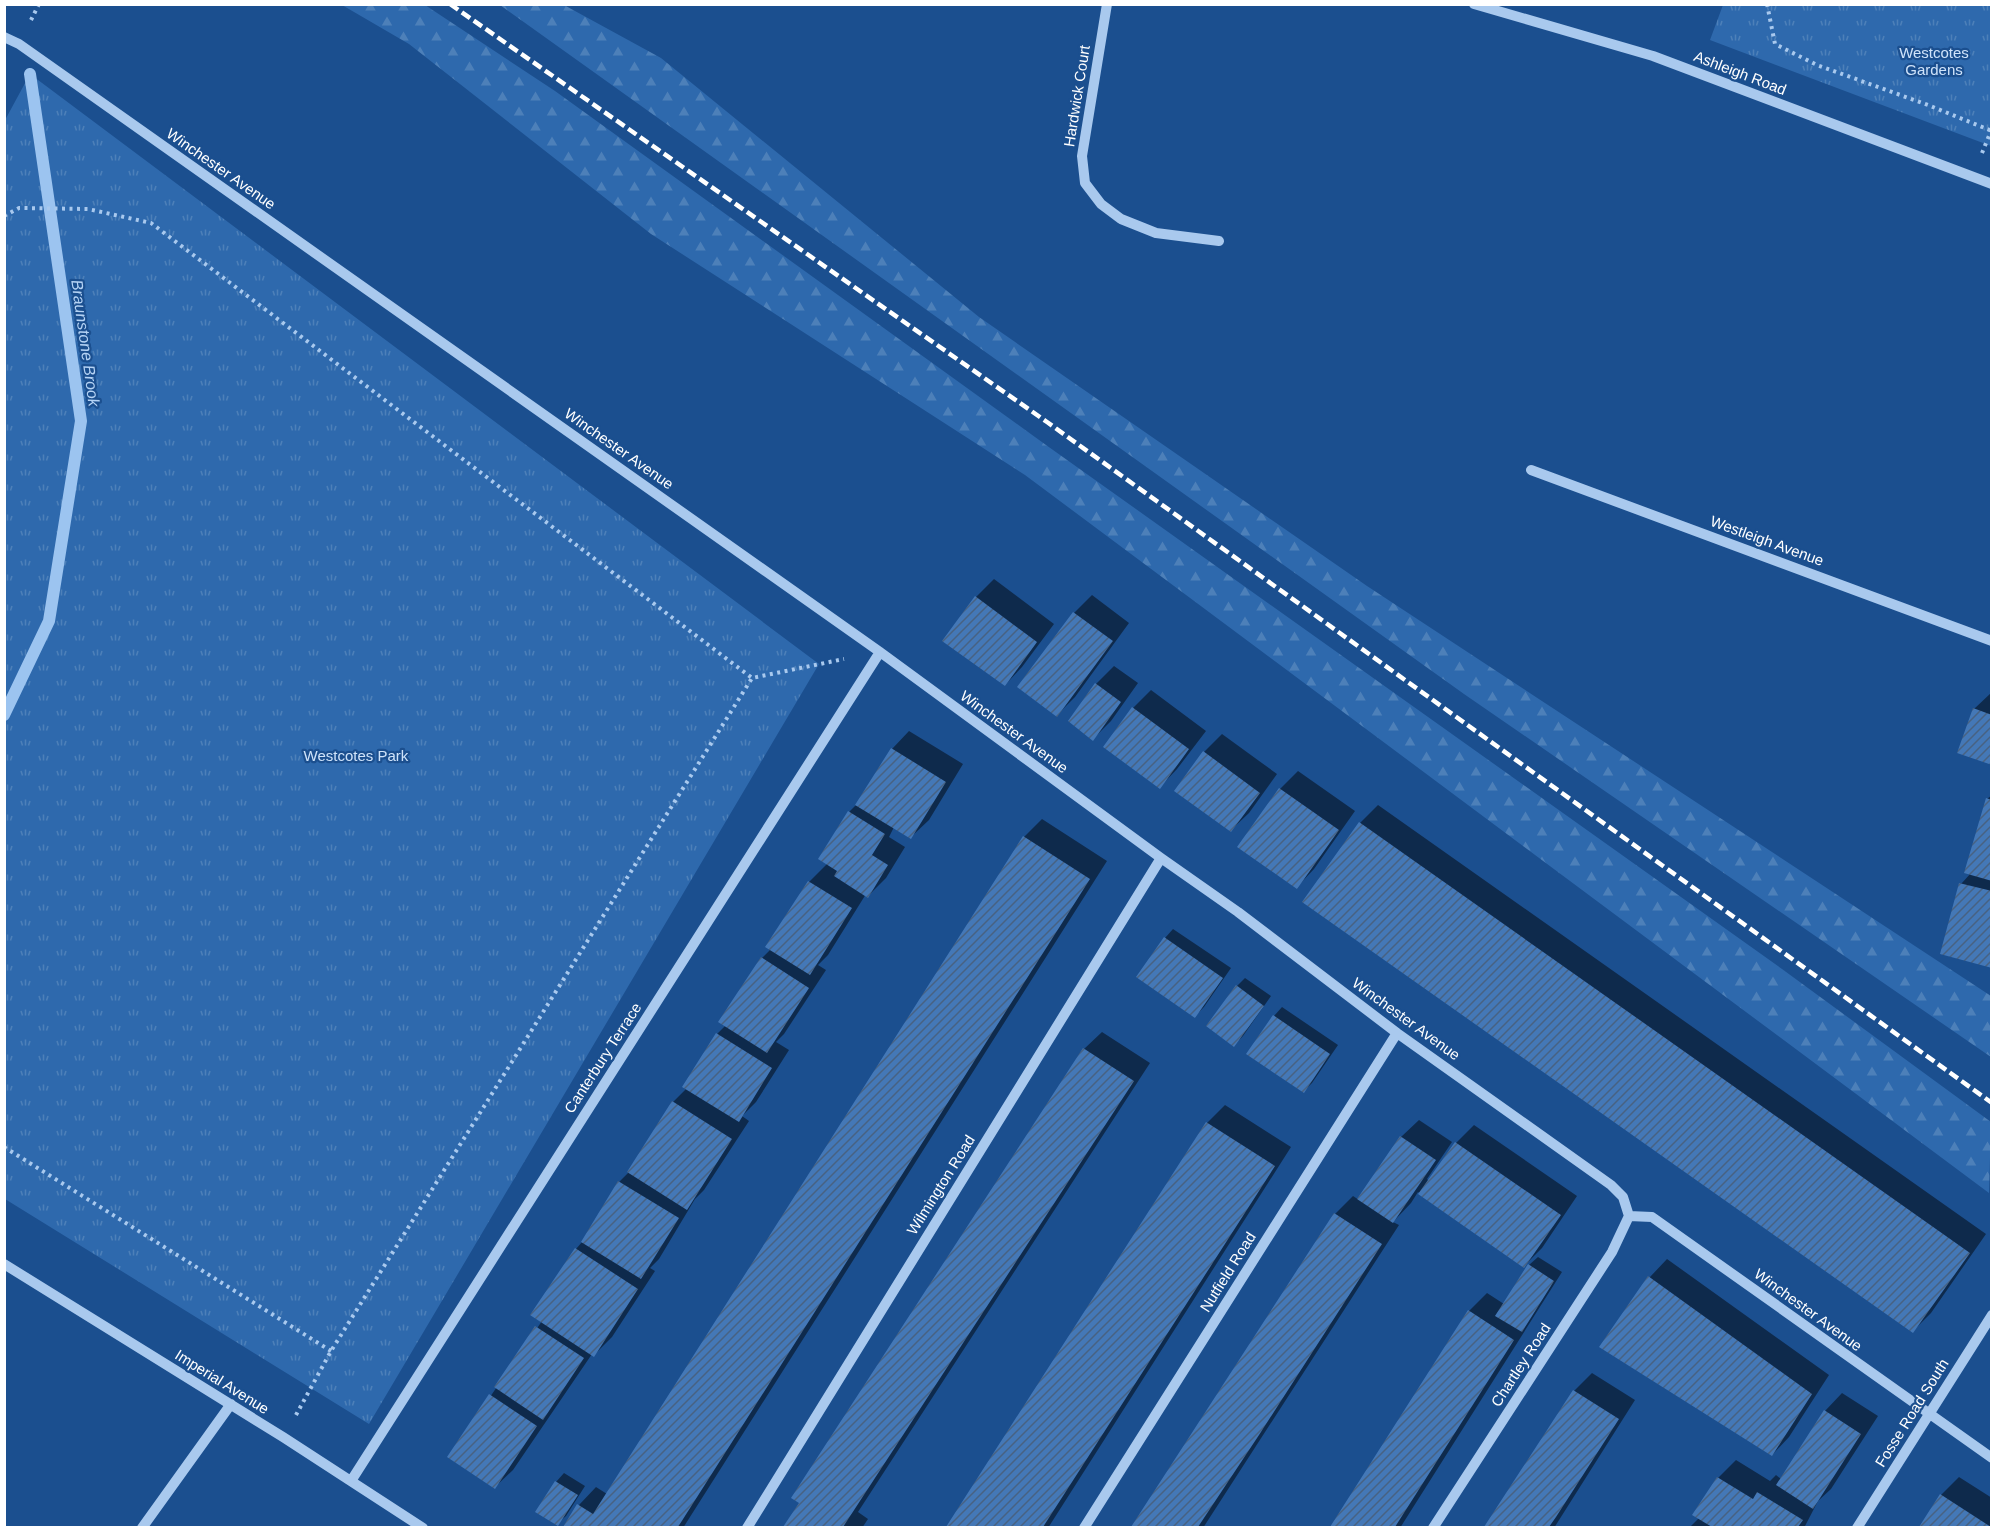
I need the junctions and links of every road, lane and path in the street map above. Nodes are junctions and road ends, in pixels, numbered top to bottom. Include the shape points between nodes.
1 (1107, 4) edge
2 (1474, 4) edge
3 (1767, 4) edge
4 (4, 37) edge
5 (1992, 131) edge
6 (1992, 184) edge
7 (4, 216) edge
8 (1219, 241) dead end
9 (1531, 470) dead end
10 (1992, 641) edge
11 (880, 652) junction
12 (752, 678) junction
13 (1161, 858) junction
14 (1397, 1033) junction
15 (4, 1147) edge
16 (1629, 1216) junction
17 (4, 1264) edge
18 (1992, 1315) edge
19 (331, 1351) junction
20 (231, 1404) junction
21 (1929, 1414) junction
22 (283, 1437) junction
23 (1992, 1458) edge
24 (351, 1480) junction
25 (142, 1527) edge
26 (423, 1527) edge
27 (747, 1527) edge
28 (1084, 1527) edge
29 (1433, 1527) edge
30 (1857, 1527) edge

1 - 8 street, Hardwick Court via 1082,156 1085,183 1101,204 1121,219 1156,232
2 - 6 street, Ashleigh Road via 1653,56
3 - 5 path via 1775,44 1817,65
4 - 11 street, Winchester Avenue
7 - 12 path via 19,208 88,210 151,224
9 - 10 street, Westleigh Avenue
11 - 12 path
11 - 13 street, Winchester Avenue
11 - 24 street, Canterbury Terrace
12 - 19 path
13 - 14 street, Winchester Avenue
13 - 27 street, Wilmington Road
14 - 16 street, Winchester Avenue via 1611,1185 1623,1197
14 - 28 street, Nutfield Road
15 - 19 path
16 - 21 street, Winchester Avenue via 1652,1217
16 - 29 street, Chartley Road via 1612,1252
17 - 20 street, Imperial Avenue
18 - 21 street, Fosse Road South
19 - 22 path
20 - 22 street, Imperial Avenue
20 - 25 street
21 - 23 street, Winchester Avenue
21 - 30 street, Fosse Road South
22 - 24 street, Imperial Avenue
24 - 26 street, Imperial Avenue

